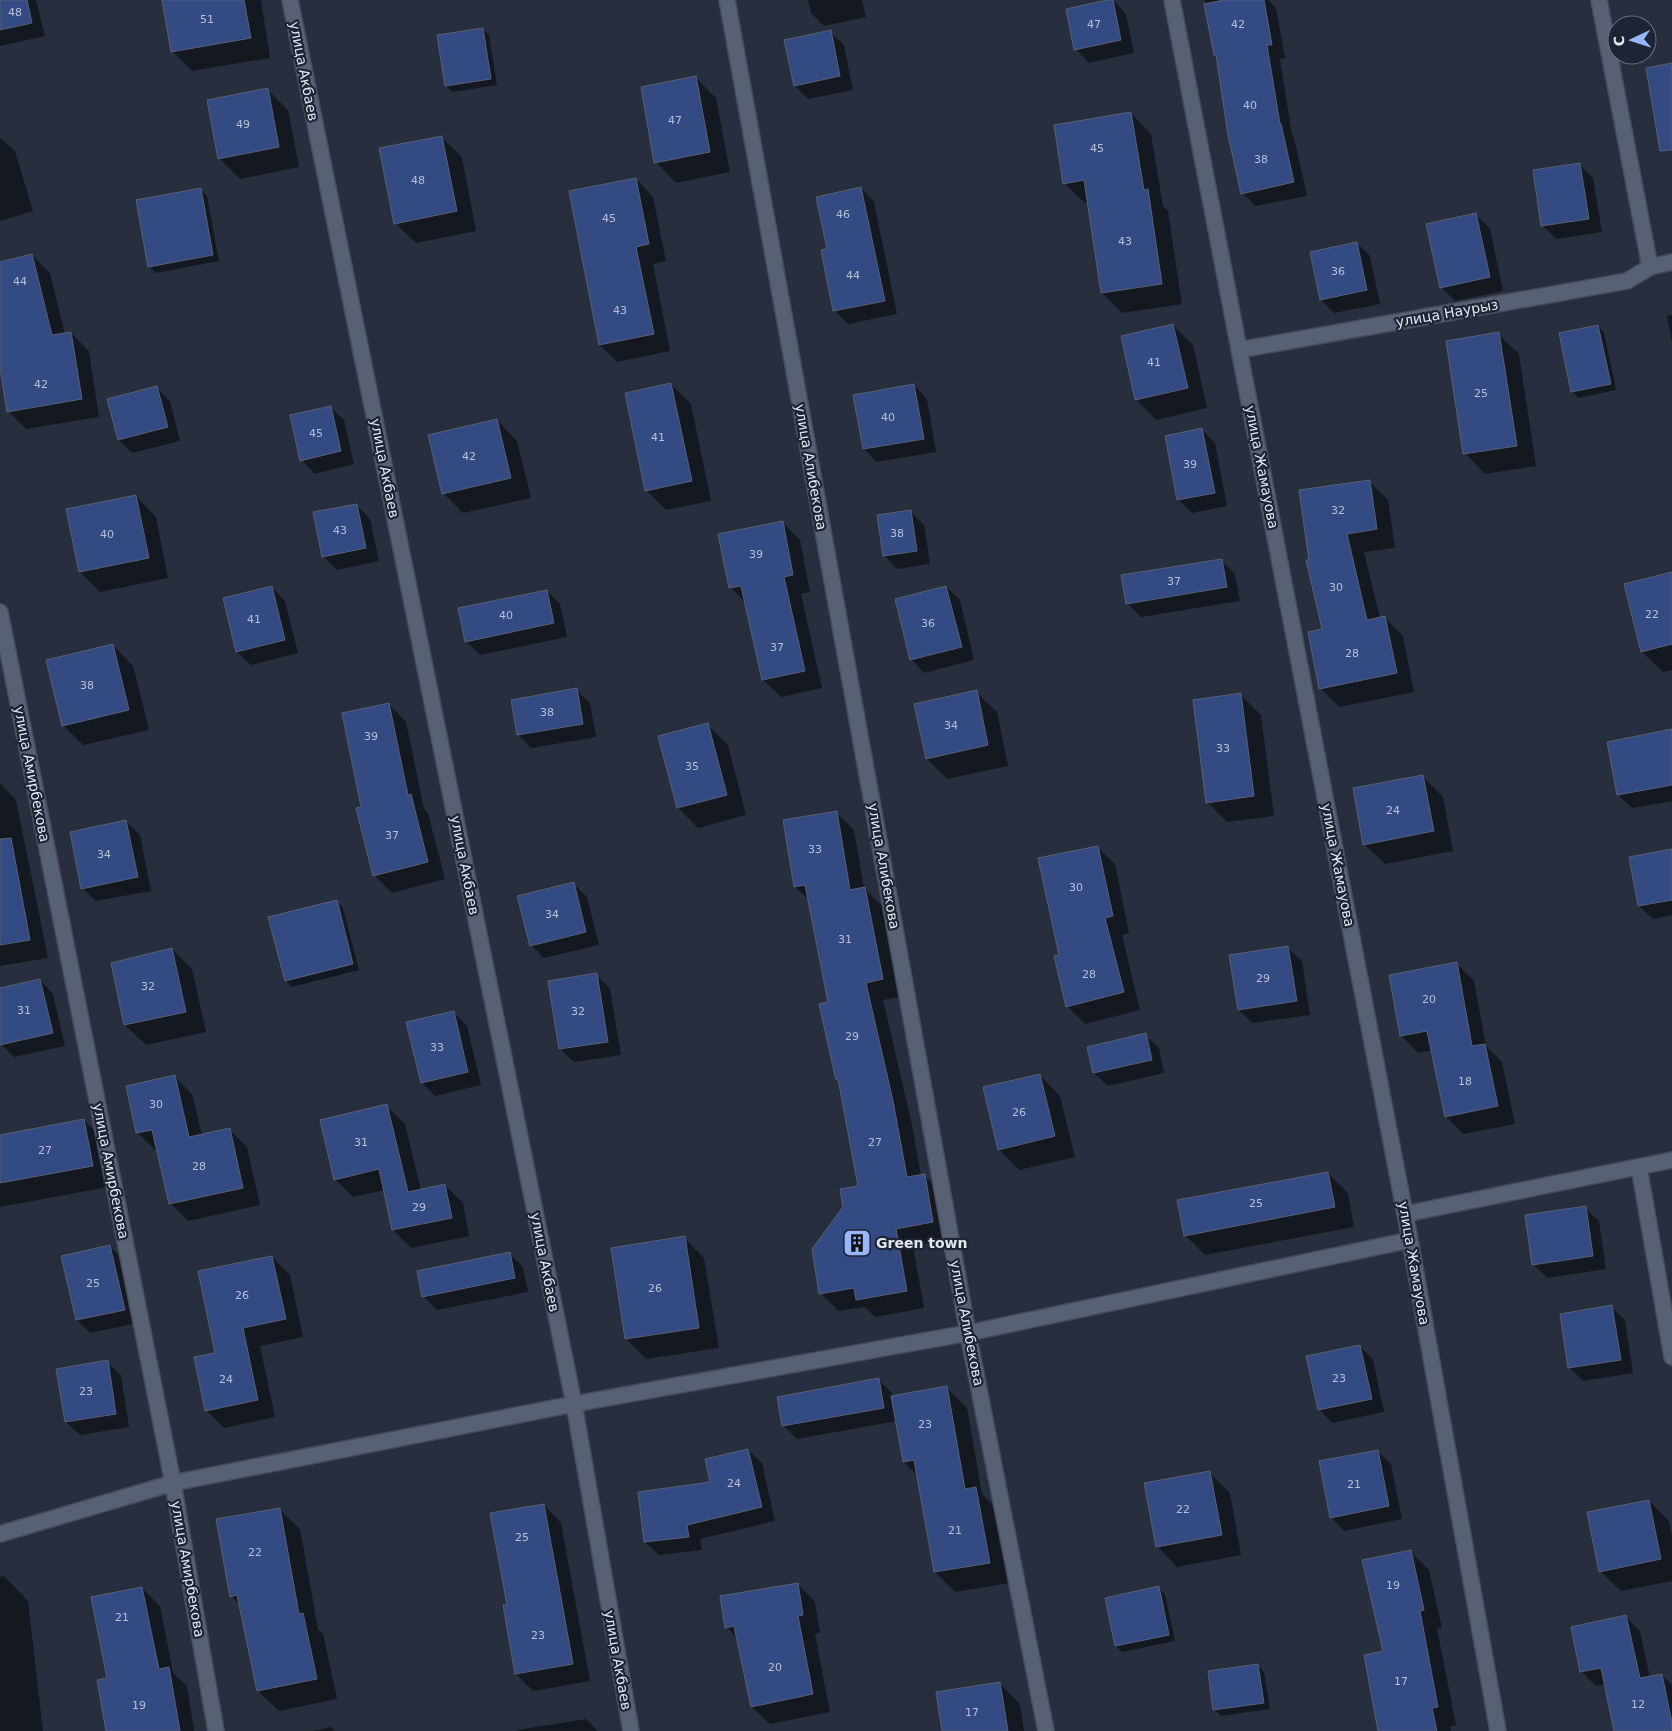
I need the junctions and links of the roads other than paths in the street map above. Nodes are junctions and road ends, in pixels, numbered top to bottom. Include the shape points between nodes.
1 (290, 0) edge
2 (727, 0) edge
3 (1172, 0) edge
4 (1599, 0) edge
5 (1672, 262) edge
6 (1650, 267) junction
7 (1239, 350) junction
8 (0, 612) edge
9 (1672, 1160) edge
10 (1640, 1167) junction
11 (1405, 1214) junction
12 (1410, 1240) junction
13 (968, 1333) junction
14 (1672, 1357) edge
15 (574, 1404) junction
16 (173, 1483) junction
17 (0, 1534) edge
18 (216, 1731) edge
19 (630, 1731) edge
20 (1046, 1731) edge
21 (1498, 1731) edge

1 - 15 street, улица Акбаев
2 - 13 street, улица Алибекова
3 - 7 street, улица Жамауова
4 - 6 street
5 - 6 street, улица Наурыз
6 - 7 street, улица Наурыз via 1628,281
7 - 11 street, улица Жамауова
8 - 16 street, улица Амирбекова
9 - 10 street
10 - 11 street
10 - 14 street
11 - 12 street, улица Жамауова
12 - 13 street
12 - 21 street, улица Жамауова
13 - 15 street
13 - 20 street, улица Алибекова
15 - 16 street
15 - 19 street, улица Акбаев
16 - 17 street
16 - 18 street, улица Амирбекова

